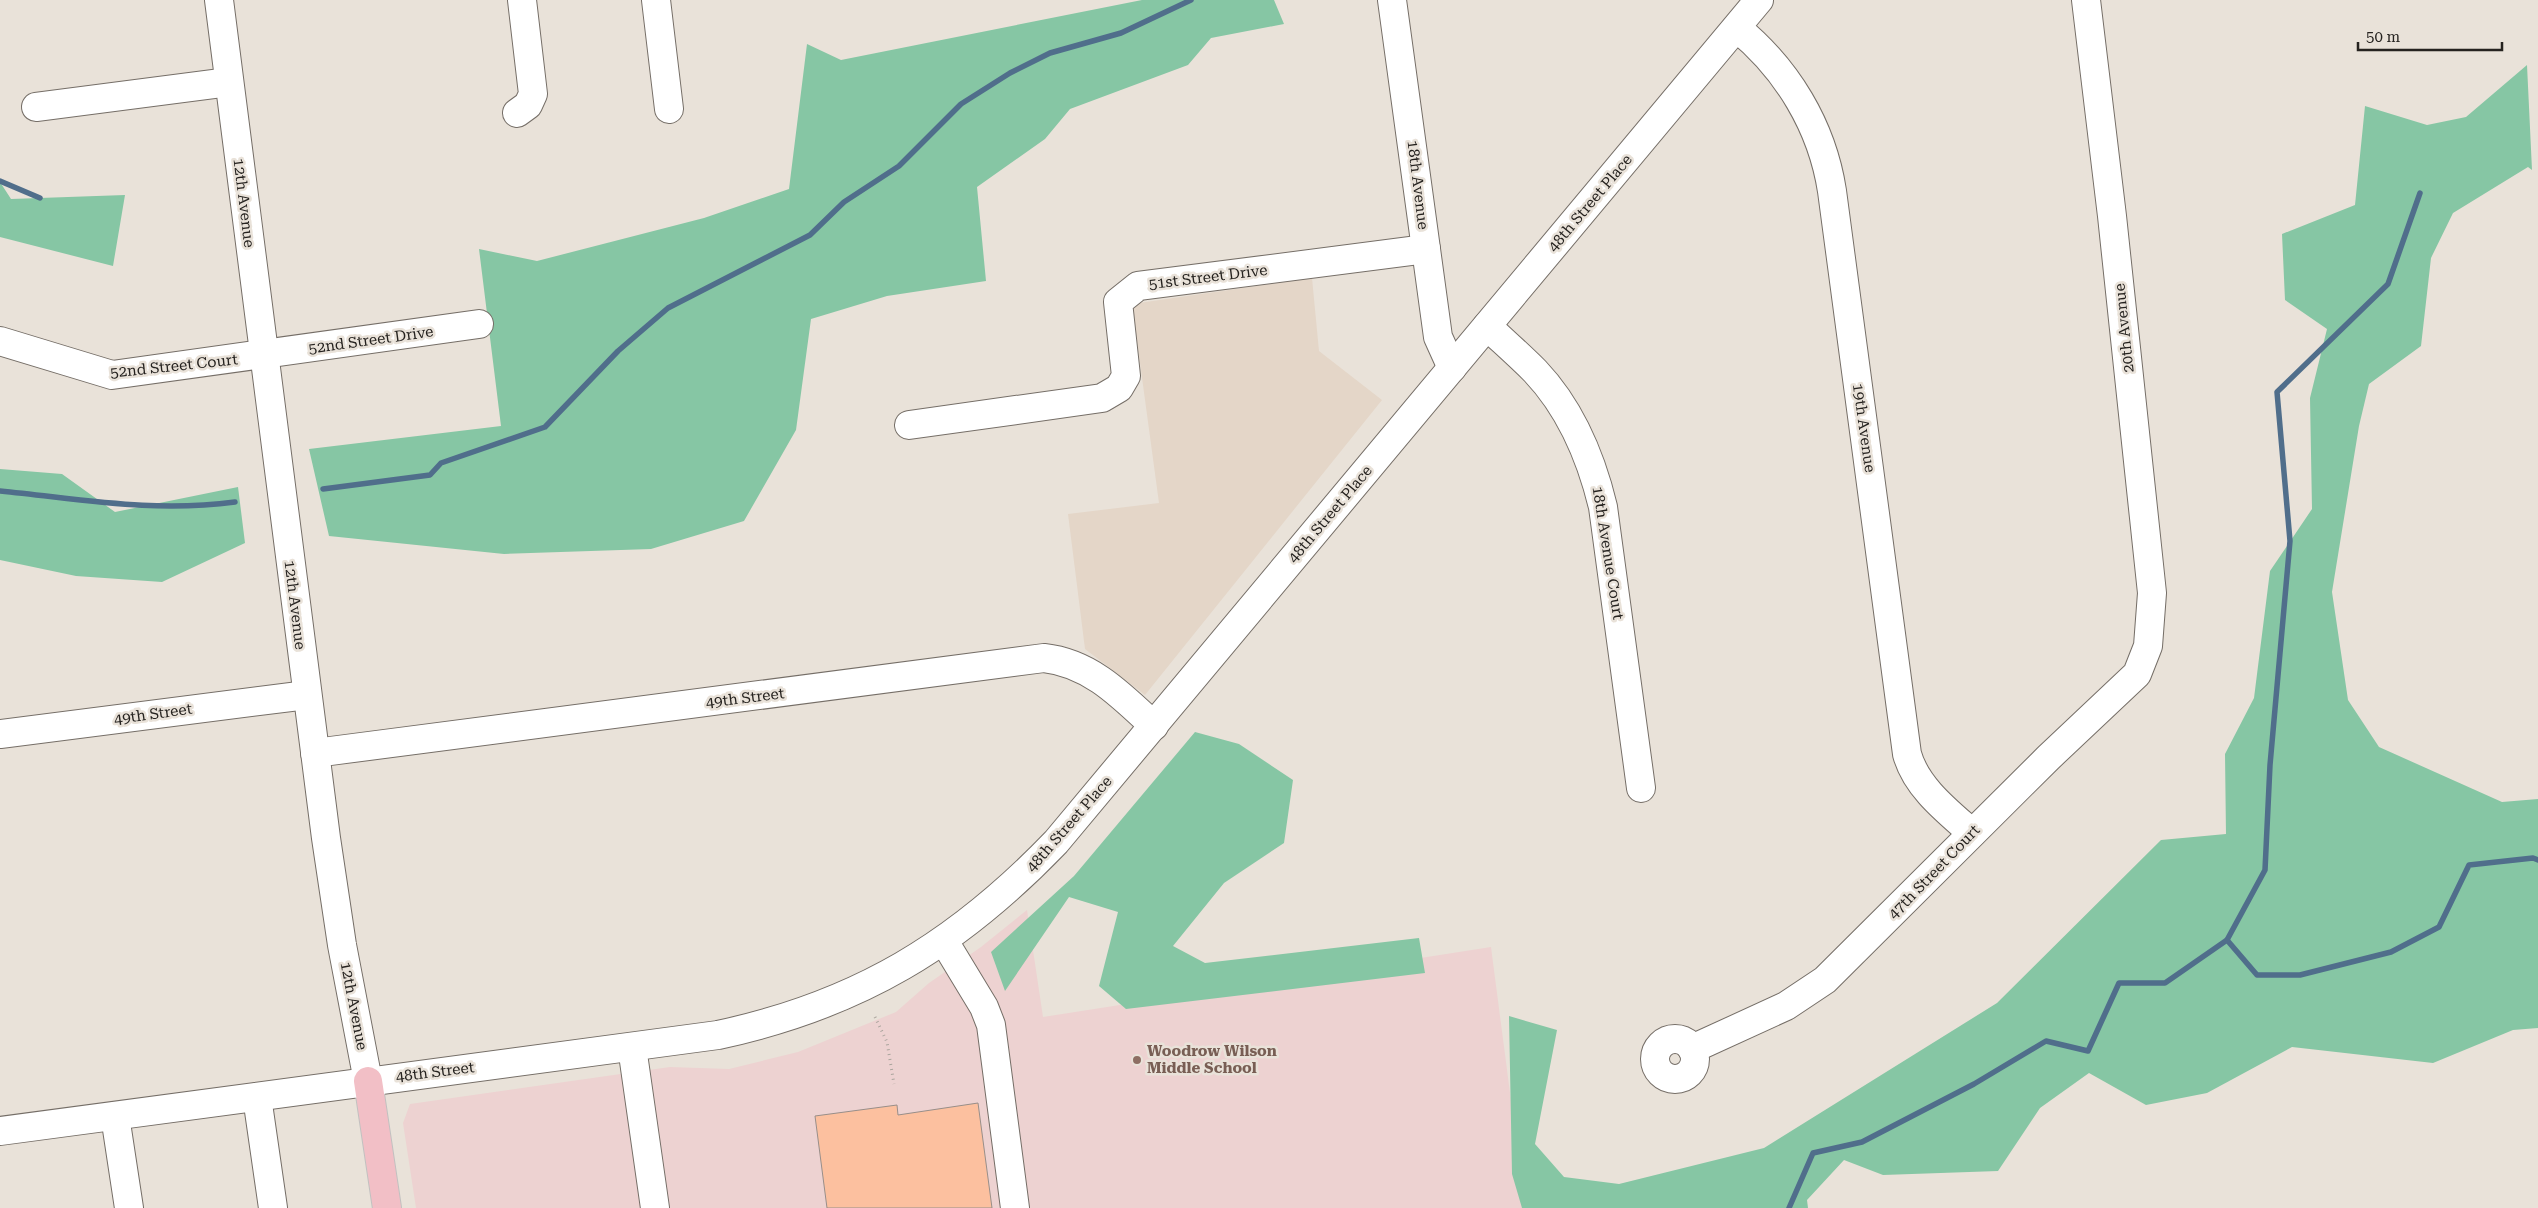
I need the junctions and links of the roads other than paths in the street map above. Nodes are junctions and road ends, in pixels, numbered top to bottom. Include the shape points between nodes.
1 (219, 0) edge
2 (522, 0) edge
3 (656, 0) edge
4 (1392, 0) edge
5 (1759, 0) edge
6 (2086, 0) edge
7 (1737, 28) junction
8 (229, 82) junction
9 (36, 107) dead end
10 (669, 109) dead end
11 (517, 113) dead end
12 (1426, 248) junction
13 (479, 324) dead end
14 (1487, 326) junction
15 (0, 341) edge
16 (263, 356) junction
17 (1452, 368) junction
18 (909, 425) dead end
19 (2145, 656) joint
20 (307, 695) junction
21 (1154, 726) junction
22 (0, 734) edge
23 (314, 753) junction
24 (1641, 788) dead end
25 (1972, 833) junction
26 (944, 941) junction
27 (864, 986) joint
28 (632, 1047) junction
29 (1692, 1049) dead end
30 (368, 1081) junction
31 (256, 1097) junction
32 (115, 1116) junction
33 (0, 1131) edge
34 (129, 1208) edge
35 (273, 1208) edge
36 (387, 1208) edge
37 (655, 1208) edge
38 (1015, 1208) edge

1 - 8 street, 12th Avenue
2 - 11 street via 532,94 528,105
3 - 10 street
4 - 12 street, 18th Avenue
5 - 7 street, 48th Street Place
6 - 19 street, 20th Avenue via 2152,593
7 - 14 street, 48th Street Place
7 - 25 street, 19th Avenue via 1775,65 1802,104 1824,151 1907,754 1919,781
8 - 9 street
8 - 16 street, 12th Avenue
12 - 17 street, 18th Avenue via 1438,337
12 - 18 street, 51st Street Drive via 1138,286 1118,302 1126,376 1119,388 1102,398
13 - 16 street, 52nd Street Drive
14 - 17 street, 48th Street Place
14 - 24 street, 18th Avenue Court via 1536,372 1568,414 1597,481
15 - 16 street, 52nd Street Court via 112,375
16 - 20 street, 12th Avenue
17 - 21 street, 48th Street Place
19 - 25 street, 47th Street Court via 2137,674
20 - 22 street, 49th Street
20 - 23 street, 12th Avenue
21 - 23 street, 49th Street via 1094,674 1063,660 1044,658
21 - 26 street, 48th Street Place via 1024,876
23 - 30 street, 12th Avenue via 341,936
25 - 29 street, 47th Street Court via 1825,980 1786,1006
26 - 27 street, 48th Street Place
26 - 38 street via 984,1007 991,1025
27 - 28 street, 48th Street via 838,999 748,1028
28 - 30 street, 48th Street
28 - 37 street
30 - 31 street, 48th Street
30 - 36 main road, 12th Avenue
31 - 32 street, 48th Street
31 - 35 street
32 - 33 street, 48th Street
32 - 34 street

